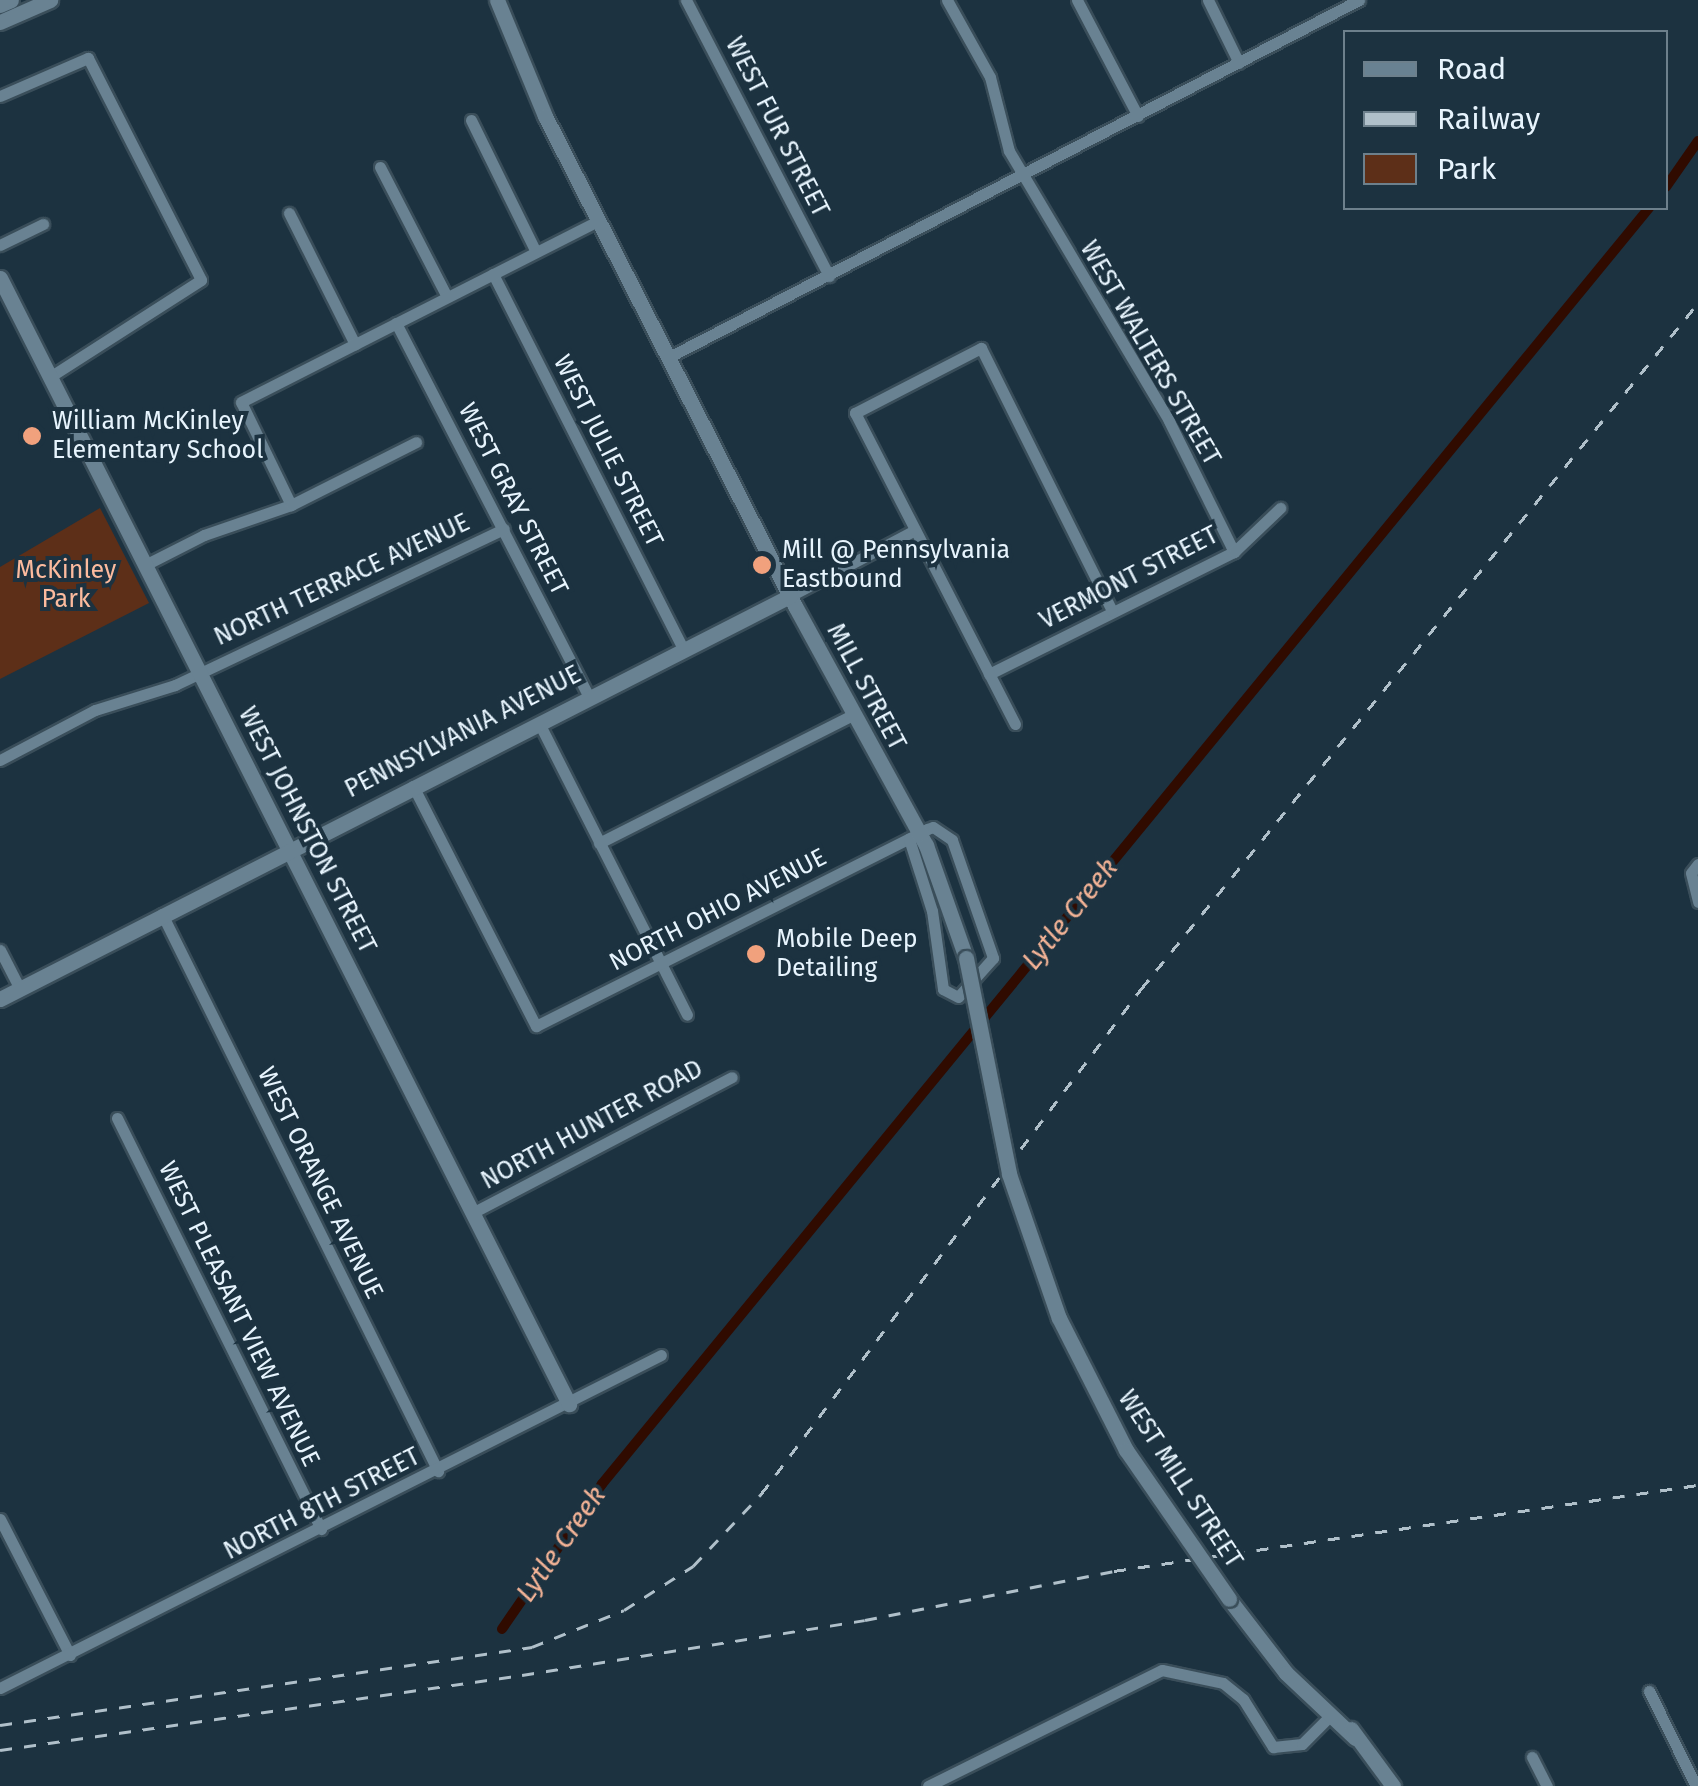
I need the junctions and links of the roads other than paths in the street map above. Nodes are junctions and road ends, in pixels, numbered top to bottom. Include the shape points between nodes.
1 (11, 0) edge
2 (50, 0) edge
3 (497, 0) edge
4 (686, 0) edge
5 (947, 0) edge
6 (1078, 0) edge
7 (1208, 0) edge
8 (1359, 0) edge
9 (0, 5) edge
10 (0, 22) edge
11 (1239, 63) junction
12 (0, 96) edge
13 (1138, 116) junction
14 (471, 120) dead end
15 (380, 167) dead end
16 (1024, 178) junction
17 (289, 214) dead end
18 (600, 220) junction
19 (43, 224) dead end
20 (0, 244) edge
21 (536, 252) junction
22 (493, 274) junction
23 (829, 276) junction
24 (2, 288) edge
25 (447, 297) junction
26 (396, 323) junction
27 (355, 344) junction
28 (669, 357) junction
29 (50, 376) junction
30 (416, 442) dead end
31 (291, 505) junction
32 (1280, 508) dead end
33 (504, 530) junction
34 (915, 530) junction
35 (1234, 552) junction
36 (145, 565) junction
37 (790, 596) junction
38 (1112, 612) junction
39 (683, 648) junction
40 (199, 672) junction
41 (988, 674) junction
42 (588, 697) junction
43 (852, 715) junction
44 (539, 723) junction
45 (1015, 724) dead end
46 (0, 760) edge
47 (413, 786) junction
48 (914, 836) junction
49 (599, 843) junction
50 (288, 848) junction
51 (1698, 864) edge
52 (1698, 902) edge
53 (162, 914) junction
54 (0, 950) edge
55 (661, 964) junction
56 (20, 989) junction
57 (0, 999) edge
58 (686, 1014) dead end
59 (732, 1077) dead end
60 (117, 1118) dead end
61 (472, 1213) junction
62 (1059, 1318) joint
63 (661, 1355) dead end
64 (568, 1404) junction
65 (438, 1471) junction
66 (0, 1519) edge
67 (321, 1529) junction
68 (70, 1656) junction
69 (1276, 1656) junction
70 (0, 1688) edge
71 (1649, 1692) dead end
72 (1330, 1716) junction
73 (1355, 1738) junction
74 (1532, 1757) dead end
75 (928, 1786) edge
76 (1393, 1786) edge
77 (1548, 1786) edge
78 (1696, 1786) edge

1 - 9 main road
2 - 10 main road
3 - 18 main road, MILL STREET via 538,103
4 - 23 street, WEST FUR STREET
5 - 16 street, WEST WALTERS STREET via 990,76 1004,134
6 - 13 street
7 - 11 street
8 - 11 street
11 - 13 street
12 - 29 street via 88,58 201,280
13 - 16 street
14 - 21 street
15 - 25 street
16 - 23 street
16 - 35 street, WEST WALTERS STREET via 1152,390
17 - 27 street
18 - 21 street
18 - 28 main road, MILL STREET
19 - 20 street
21 - 22 street
22 - 25 street
22 - 39 street, WEST JULIE STREET
23 - 28 street
24 - 29 main road, WEST JOHNSTON STREET
25 - 26 street
26 - 27 street
26 - 33 street, WEST GRAY STREET
27 - 31 street via 241,402
28 - 37 main road, MILL STREET
29 - 36 main road, WEST JOHNSTON STREET
30 - 31 street
31 - 36 street via 204,535
32 - 35 street, VERMONT STREET
33 - 40 street, NORTH TERRACE AVENUE
33 - 42 street, WEST GRAY STREET
34 - 37 street
34 - 38 street via 855,413 980,348
34 - 41 street
35 - 38 street, VERMONT STREET
36 - 40 main road, WEST JOHNSTON STREET
37 - 39 main road, PENNSYLVANIA AVENUE
37 - 43 main road, MILL STREET
38 - 41 street, VERMONT STREET
39 - 42 main road, PENNSYLVANIA AVENUE
40 - 46 street, NORTH TERRACE AVENUE via 94,710
40 - 50 main road, WEST JOHNSTON STREET
41 - 45 street
42 - 44 main road, PENNSYLVANIA AVENUE
43 - 48 main road, MILL STREET
43 - 49 street
44 - 47 main road, PENNSYLVANIA AVENUE
44 - 49 street
47 - 50 main road, PENNSYLVANIA AVENUE
47 - 55 street, NORTH OHIO AVENUE via 536,1026
48 - 48 street via 933,827 948,834 993,958 958,998 942,989
48 - 55 street, NORTH OHIO AVENUE
48 - 62 main road, MILL STREET, bridge via 966,958 1009,1174
49 - 55 street
50 - 53 main road, PENNSYLVANIA AVENUE
50 - 61 main road, WEST JOHNSTON STREET
51 - 52 street via 1691,888
53 - 56 main road, PENNSYLVANIA AVENUE
53 - 65 street, WEST ORANGE AVENUE
54 - 56 street
55 - 58 street
56 - 57 main road, PENNSYLVANIA AVENUE
59 - 61 street, NORTH HUNTER ROAD
60 - 67 street, WEST PLEASANT VIEW AVENUE
61 - 64 main road, WEST JOHNSTON STREET
62 - 69 main road, WEST MILL STREET, bridge via 1126,1450 1229,1600
63 - 64 street, NORTH 8TH STREET
64 - 65 street, NORTH 8TH STREET
65 - 67 street, NORTH 8TH STREET
66 - 68 street
67 - 68 street, NORTH 8TH STREET
68 - 70 street, NORTH 8TH STREET
69 - 72 main road, WEST MILL STREET
69 - 73 main road, WEST MILL STREET
71 - 78 street
72 - 73 main road, WEST MILL STREET
72 - 75 street via 1302,1744 1273,1747 1243,1699 1223,1683 1162,1670
73 - 76 main road, WEST MILL STREET
74 - 77 street

